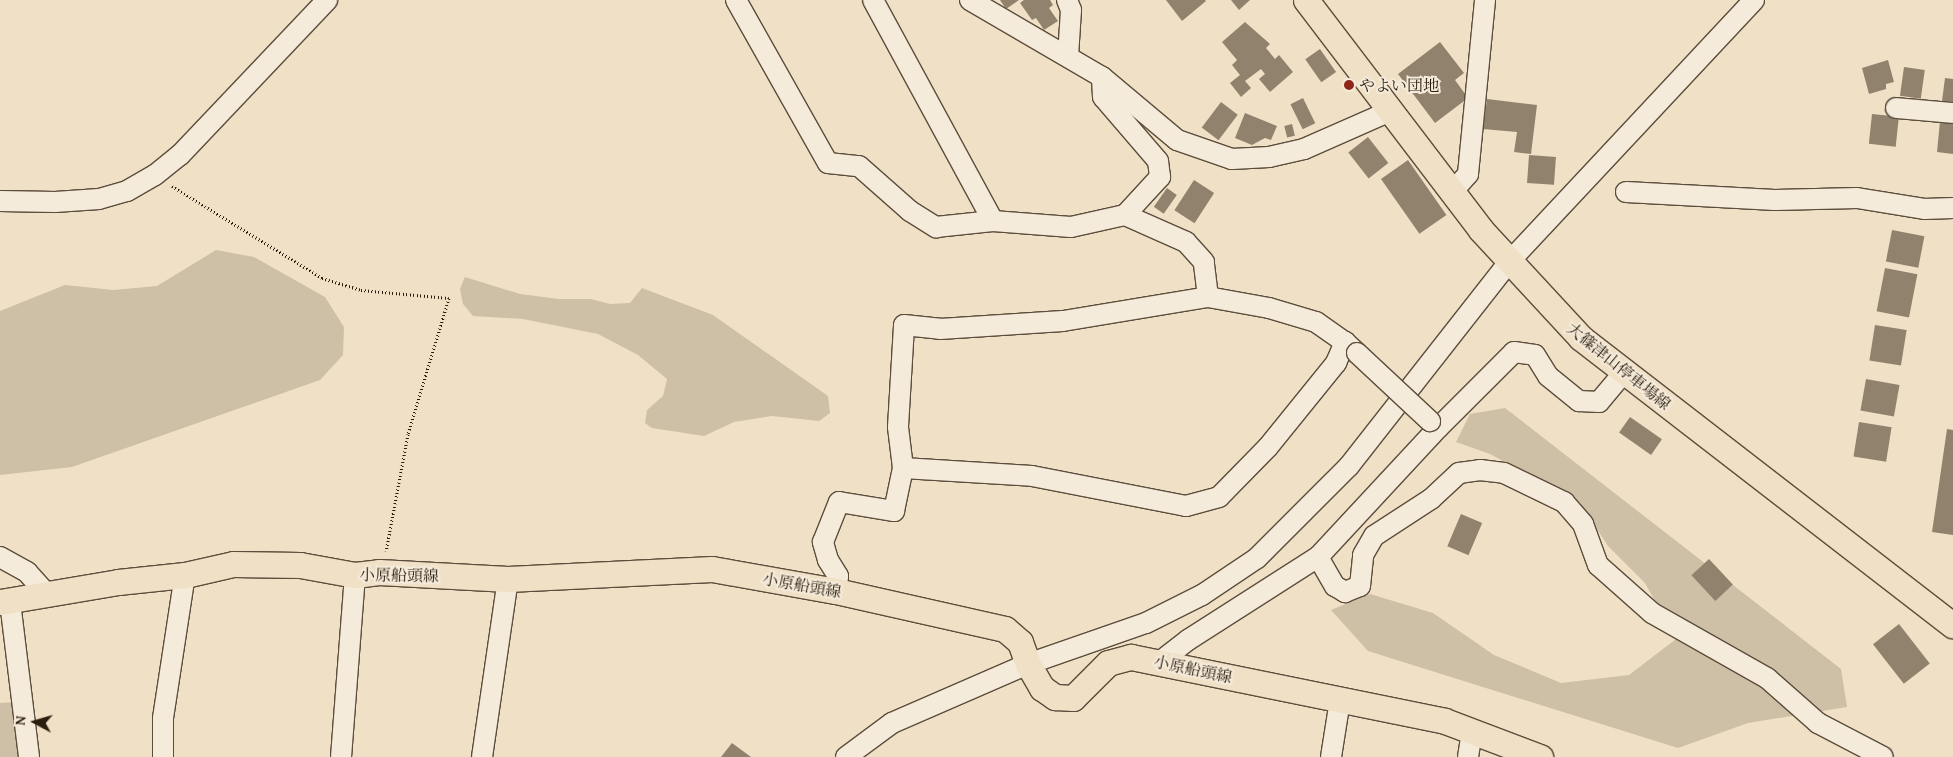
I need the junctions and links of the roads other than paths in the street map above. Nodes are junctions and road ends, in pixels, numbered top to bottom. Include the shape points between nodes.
1 (327, 0) edge
2 (736, 0) edge
3 (873, 0) edge
4 (970, 0) edge
5 (1067, 0) edge
6 (1306, 0) edge
7 (1485, 0) edge
8 (1754, 0) edge
9 (1068, 56) junction
10 (1102, 77) junction
11 (1896, 108) dead end
12 (1390, 111) junction
13 (1953, 113) edge
14 (1452, 192) junction
15 (1626, 192) dead end
16 (0, 201) edge
17 (1953, 208) edge
18 (1125, 215) junction
19 (993, 221) junction
20 (1508, 263) junction
21 (1208, 297) junction
22 (1351, 348) junction
23 (1624, 372) junction
24 (1434, 424) junction
25 (903, 468) junction
26 (0, 557) edge
27 (1318, 558) junction
28 (367, 574) junction
29 (185, 575) junction
30 (508, 579) junction
31 (836, 590) junction
32 (48, 594) junction
33 (5, 602) edge
34 (1953, 626) edge
35 (1160, 661) junction
36 (1028, 664) junction
37 (1340, 700) junction
38 (1472, 731) junction
39 (28, 757) edge
40 (163, 757) edge
41 (341, 757) edge
42 (482, 757) edge
43 (846, 757) edge
44 (1331, 757) edge
45 (1468, 757) edge
46 (1540, 757) edge
47 (1884, 757) edge

1 - 16 street via 180,155 155,175 127,190 99,199
2 - 19 street via 828,163 859,166 910,211 936,227
3 - 19 street
4 - 9 street
5 - 9 street via 1071,10
6 - 12 main road, 大篠津山停車場線
7 - 14 street via 1468,174
8 - 20 street
9 - 10 street
10 - 12 street via 1177,140 1232,159 1269,158 1304,149
10 - 18 street via 1103,97 1158,161 1160,176
11 - 13 street
12 - 14 main road, 大篠津山停車場線
14 - 20 main road, 大篠津山停車場線
15 - 17 street via 1775,200 1857,198 1924,210
18 - 19 street via 1071,227
18 - 21 street via 1186,242 1204,262
20 - 23 main road, 大篠津山停車場線 via 1581,338
20 - 36 street via 1349,466 1257,558 1202,595 1146,622
21 - 22 street via 1268,308 1316,322
21 - 25 street via 1063,321 940,329 904,325 898,427
22 - 24 street, bridge
22 - 25 street via 1268,447 1219,497 1186,506 1032,476
23 - 24 street via 1599,402 1579,401 1548,376 1535,355 1514,352
23 - 34 main road, 大篠津山停車場線
24 - 27 street
25 - 31 street via 894,511 838,502 823,542 828,560 838,576
26 - 32 street via 28,572
27 - 35 street
27 - 47 street via 1335,586 1345,592 1360,586 1363,555 1374,536 1430,499 1459,473 1480,470 1504,473 1564,502 1583,524 1598,565 1652,613 1767,678 1818,723
28 - 29 main road, 小原船頭線 via 264,563 233,564
28 - 30 main road, 小原船頭線
28 - 41 street
29 - 32 main road, 小原船頭線
29 - 40 street via 163,718
30 - 31 main road, 小原船頭線 via 712,569
30 - 42 street
31 - 36 main road, 小原船頭線 via 1006,629 1020,642
32 - 33 main road, 小原船頭線
33 - 39 street
35 - 36 main road, 小原船頭線 via 1131,657 1108,663 1073,698 1055,697 1042,688
35 - 37 main road, 小原船頭線
36 - 43 street via 892,723
37 - 38 main road, 小原船頭線 via 1444,721
37 - 44 street
38 - 45 street
38 - 46 main road, 小原船頭線

